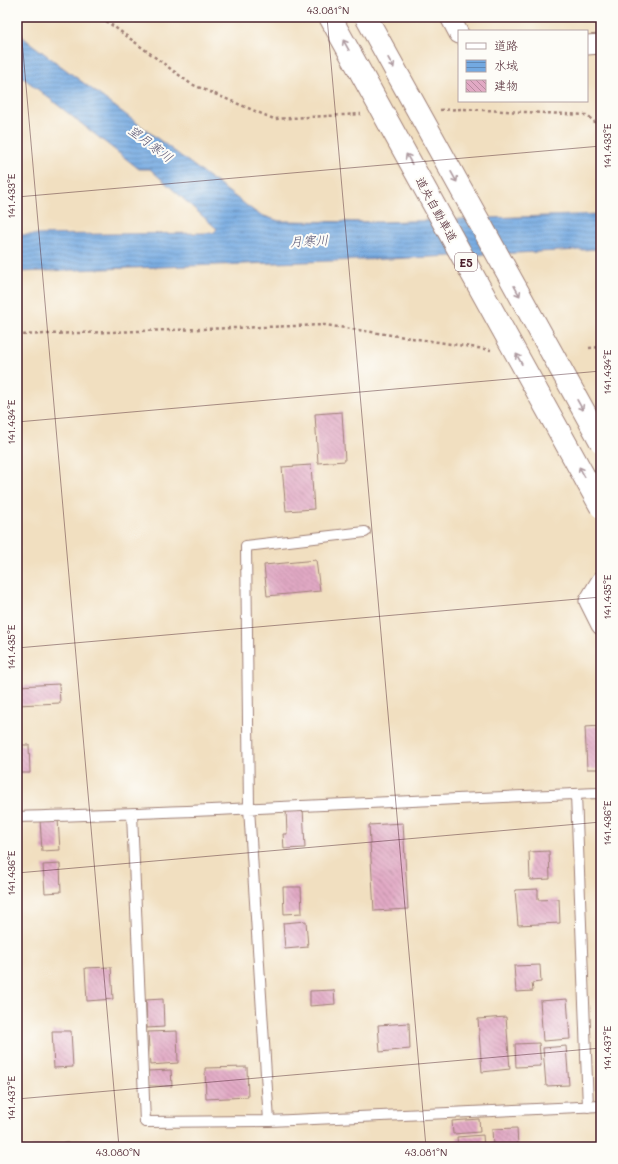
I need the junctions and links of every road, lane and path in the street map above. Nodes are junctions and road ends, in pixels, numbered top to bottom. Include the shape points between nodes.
1 (102, 17) edge
2 (330, 17) edge
3 (366, 17) edge
4 (450, 17) edge
5 (458, 32) edge
6 (601, 44) edge
7 (588, 45) edge
8 (439, 110) dead end
9 (368, 114) dead end
10 (601, 127) edge
11 (17, 335) edge
12 (601, 346) edge
13 (589, 348) dead end
14 (496, 351) dead end
15 (601, 442) edge
16 (601, 507) edge
17 (365, 532) dead end
18 (601, 581) edge
19 (601, 625) edge
20 (601, 793) edge
21 (576, 794) junction
22 (249, 808) junction
23 (132, 814) junction
24 (17, 817) edge
25 (601, 1106) edge
26 (588, 1107) junction
27 (269, 1122) junction

1 - 9 path via 191,84 274,119
16 -> 2 highway, 道央自動車道 / E5, bridge
3 -> 15 highway, E5, bridge
4 - 5 street
6 - 7 street
8 - 10 path via 586,115
11 - 14 path via 325,325
12 - 13 path
17 - 22 lane via 246,546
18 - 19 street via 589,601
20 - 21 lane
21 - 22 lane
21 - 26 lane
22 - 23 lane
22 - 27 lane
23 - 24 lane
23 - 27 lane via 145,1122
25 - 26 lane
26 - 27 lane

